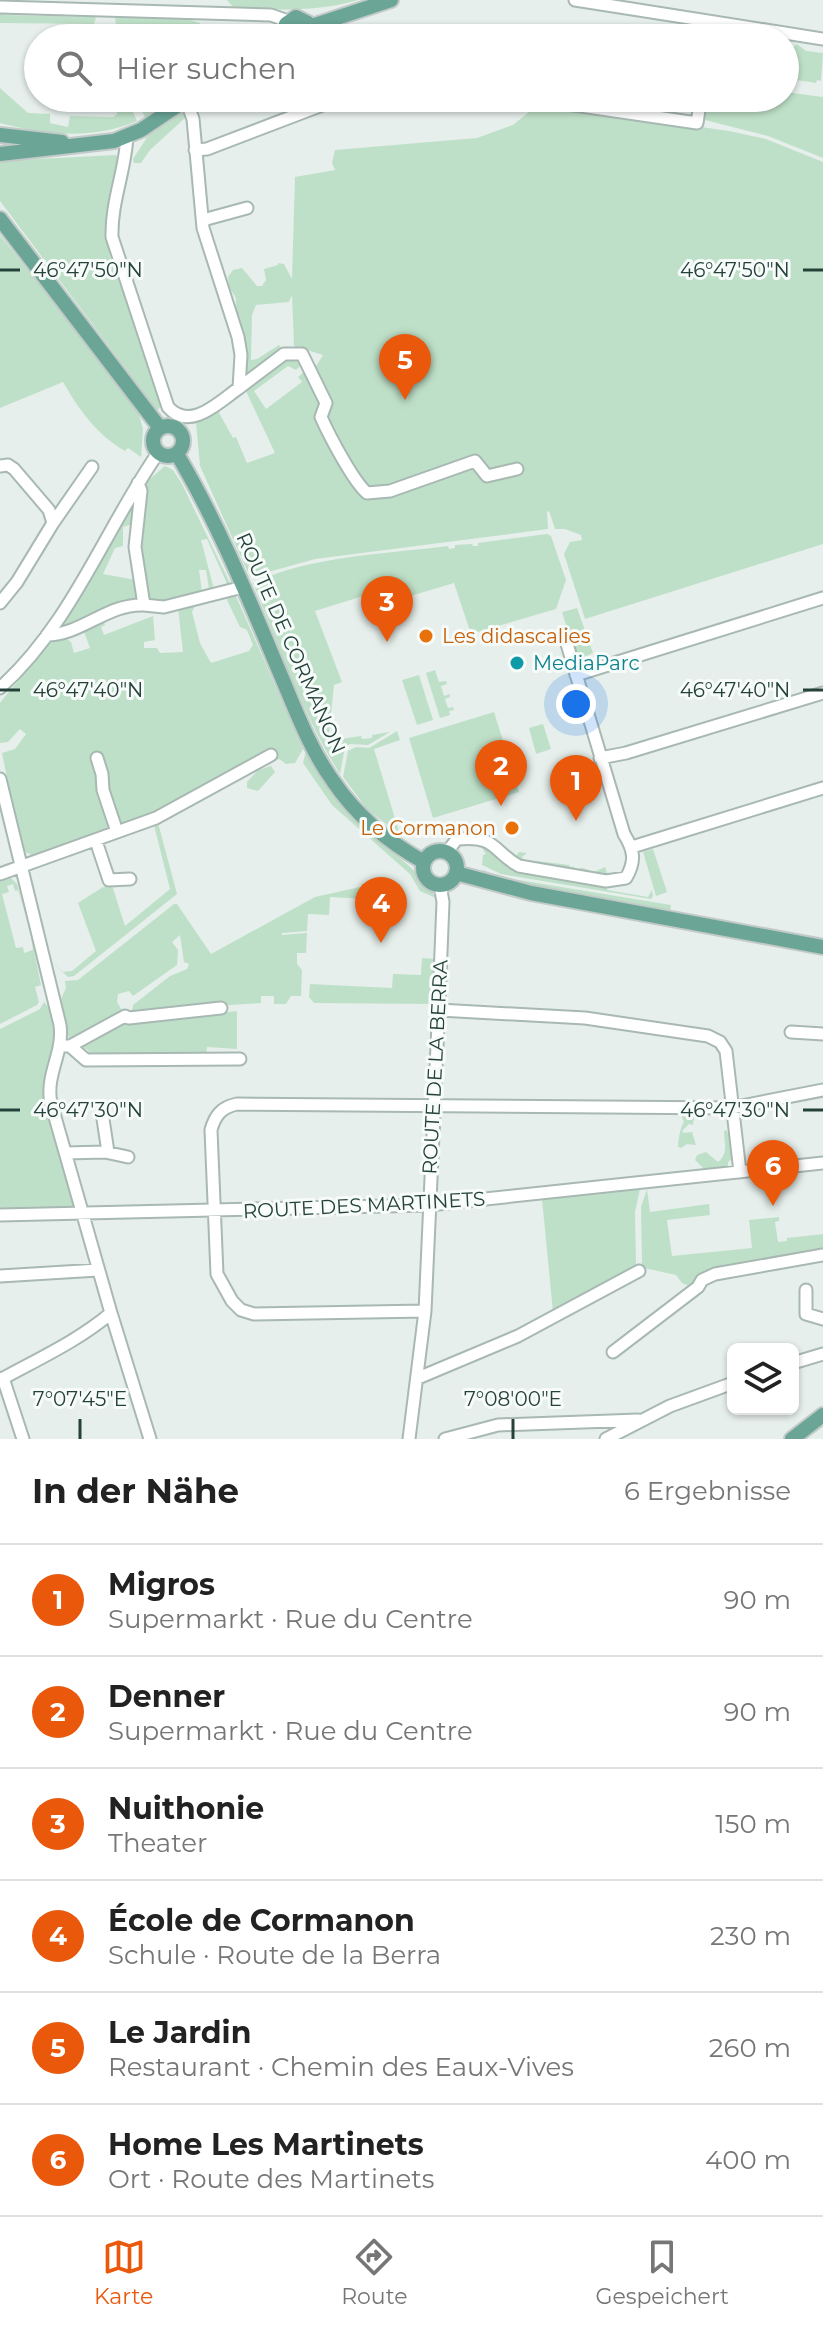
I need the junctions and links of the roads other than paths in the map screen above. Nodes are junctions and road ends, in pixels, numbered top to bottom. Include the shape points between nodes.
1 (225, 0) edge
2 (391, 0) edge
3 (575, 0) edge
4 (0, 7) edge
5 (224, 14) junction
6 (288, 21) junction
7 (712, 23) joint
8 (286, 24) edge
9 (304, 24) edge
10 (329, 24) edge
11 (719, 24) edge
12 (799, 36) edge
13 (823, 39) edge
14 (167, 112) edge
15 (191, 112) edge
16 (304, 112) edge
17 (622, 112) edge
18 (699, 112) edge
19 (0, 135) edge
20 (127, 137) junction
21 (99, 145) junction
22 (195, 150) junction
23 (0, 154) edge
24 (247, 208) dead end
25 (0, 219) edge
26 (203, 220) junction
27 (239, 388) junction
28 (160, 428) junction
29 (158, 453) junction
30 (177, 454) junction
31 (0, 466) edge
32 (92, 467) dead end
33 (517, 469) dead end
34 (138, 483) junction
35 (53, 523) junction
36 (243, 587) junction
37 (823, 598) edge
38 (0, 603) edge
39 (144, 605) junction
40 (564, 634) dead end
41 (47, 635) junction
42 (576, 675) junction
43 (0, 688) edge
44 (823, 693) edge
45 (271, 755) dead end
46 (97, 758) dead end
47 (600, 758) junction
48 (0, 779) edge
49 (823, 788) edge
50 (117, 832) junction
51 (96, 841) junction
52 (632, 847) junction
53 (447, 852) junction
54 (424, 862) junction
55 (20, 867) junction
56 (456, 873) junction
57 (0, 874) edge
58 (130, 879) dead end
59 (440, 885) junction
60 (823, 947) edge
61 (221, 1008) dead end
62 (439, 1010) junction
63 (791, 1032) dead end
64 (823, 1034) edge
65 (66, 1046) junction
66 (240, 1059) dead end
67 (823, 1090) edge
68 (433, 1106) junction
69 (731, 1108) junction
70 (103, 1119) dead end
71 (108, 1152) junction
72 (66, 1153) junction
73 (128, 1157) dead end
74 (823, 1163) edge
75 (740, 1172) junction
76 (429, 1205) junction
77 (213, 1211) junction
78 (84, 1214) junction
79 (0, 1215) edge
80 (823, 1255) edge
81 (98, 1270) junction
82 (639, 1271) dead end
83 (0, 1276) edge
84 (806, 1290) dead end
85 (425, 1311) junction
86 (111, 1313) junction
87 (823, 1319) edge
88 (613, 1352) dead end
89 (823, 1354) edge
90 (799, 1361) edge
91 (418, 1378) junction
92 (2, 1379) edge
93 (727, 1385) edge
94 (823, 1415) edge
95 (638, 1420) junction
96 (23, 1439) edge
97 (150, 1439) edge
98 (409, 1439) edge
99 (445, 1439) edge
100 (606, 1439) edge
101 (792, 1439) edge

1 - 5 street
2 - 10 main road
3 - 7 street
4 - 5 street
5 - 6 street via 271,15
6 - 8 main road
6 - 9 main road via 300,17
7 - 11 street
12 - 13 street
14 - 20 main road
15 - 22 street
16 - 22 street
17 - 18 street via 697,123
19 - 21 main road
20 - 21 main road
20 - 27 street via 111,213 112,237 168,407 180,416 200,415
21 - 23 main road
22 - 26 street
24 - 26 street
25 - 28 main road
26 - 27 street via 238,337
27 - 33 street via 284,354 302,354 326,403 321,417 326,429 367,493 390,491 475,461 487,476
28 - 29 main road via 153,441
28 - 30 main road via 171,426 181,433 184,442
29 - 30 main road
29 - 34 street
30 - 36 main road, ROUTE DE CORMANON
31 - 35 street via 14,469 49,510
32 - 35 street
34 - 39 street via 135,547
34 - 41 street via 84,581
35 - 38 street
36 - 39 street via 164,607
36 - 54 main road, ROUTE DE CORMANON via 331,779 372,826
37 - 42 street
39 - 41 street via 110,611
40 - 42 street
41 - 43 street
42 - 47 street
44 - 47 street
45 - 50 street via 156,818
46 - 50 street
47 - 52 street
48 - 55 street
49 - 52 street
50 - 51 street
51 - 55 street
51 - 58 street via 109,880
52 - 53 street via 632,867 619,881 519,866 483,840 457,839
53 - 54 main road via 435,851
53 - 56 main road
54 - 59 main road via 427,880
55 - 57 street
55 - 65 street
56 - 59 main road
56 - 60 main road via 531,893
59 - 62 street, ROUTE DE LA BERRA
61 - 65 street via 125,1016
62 - 68 street, ROUTE DE LA BERRA
62 - 69 street via 585,1018 708,1036 726,1051
63 - 64 street
65 - 66 street via 86,1060
65 - 72 street via 51,1073 49,1089
67 - 69 street
68 - 69 street
68 - 76 street, ROUTE DE LA BERRA
68 - 77 street via 227,1106 214,1118 211,1130
69 - 75 street
70 - 71 street
71 - 72 street
71 - 73 street
72 - 78 street
74 - 75 street, ROUTE DES MARTINETS
75 - 76 street, ROUTE DES MARTINETS
76 - 77 street, ROUTE DES MARTINETS
76 - 85 street, ROUTE DE LA BERRA
77 - 78 street, ROUTE DES MARTINETS
77 - 85 street via 217,1274 241,1310
78 - 79 street, ROUTE DES MARTINETS
78 - 81 street
80 - 88 street via 702,1280
81 - 83 street
81 - 86 street
82 - 91 street via 518,1336
84 - 87 street via 806,1314
85 - 91 street, ROUTE DE LA BERRA
86 - 92 street
86 - 97 street
89 - 90 street
91 - 98 street, ROUTE DE LA BERRA
92 - 96 street
93 - 95 street
94 - 101 main road
95 - 99 street via 498,1425
95 - 100 street

